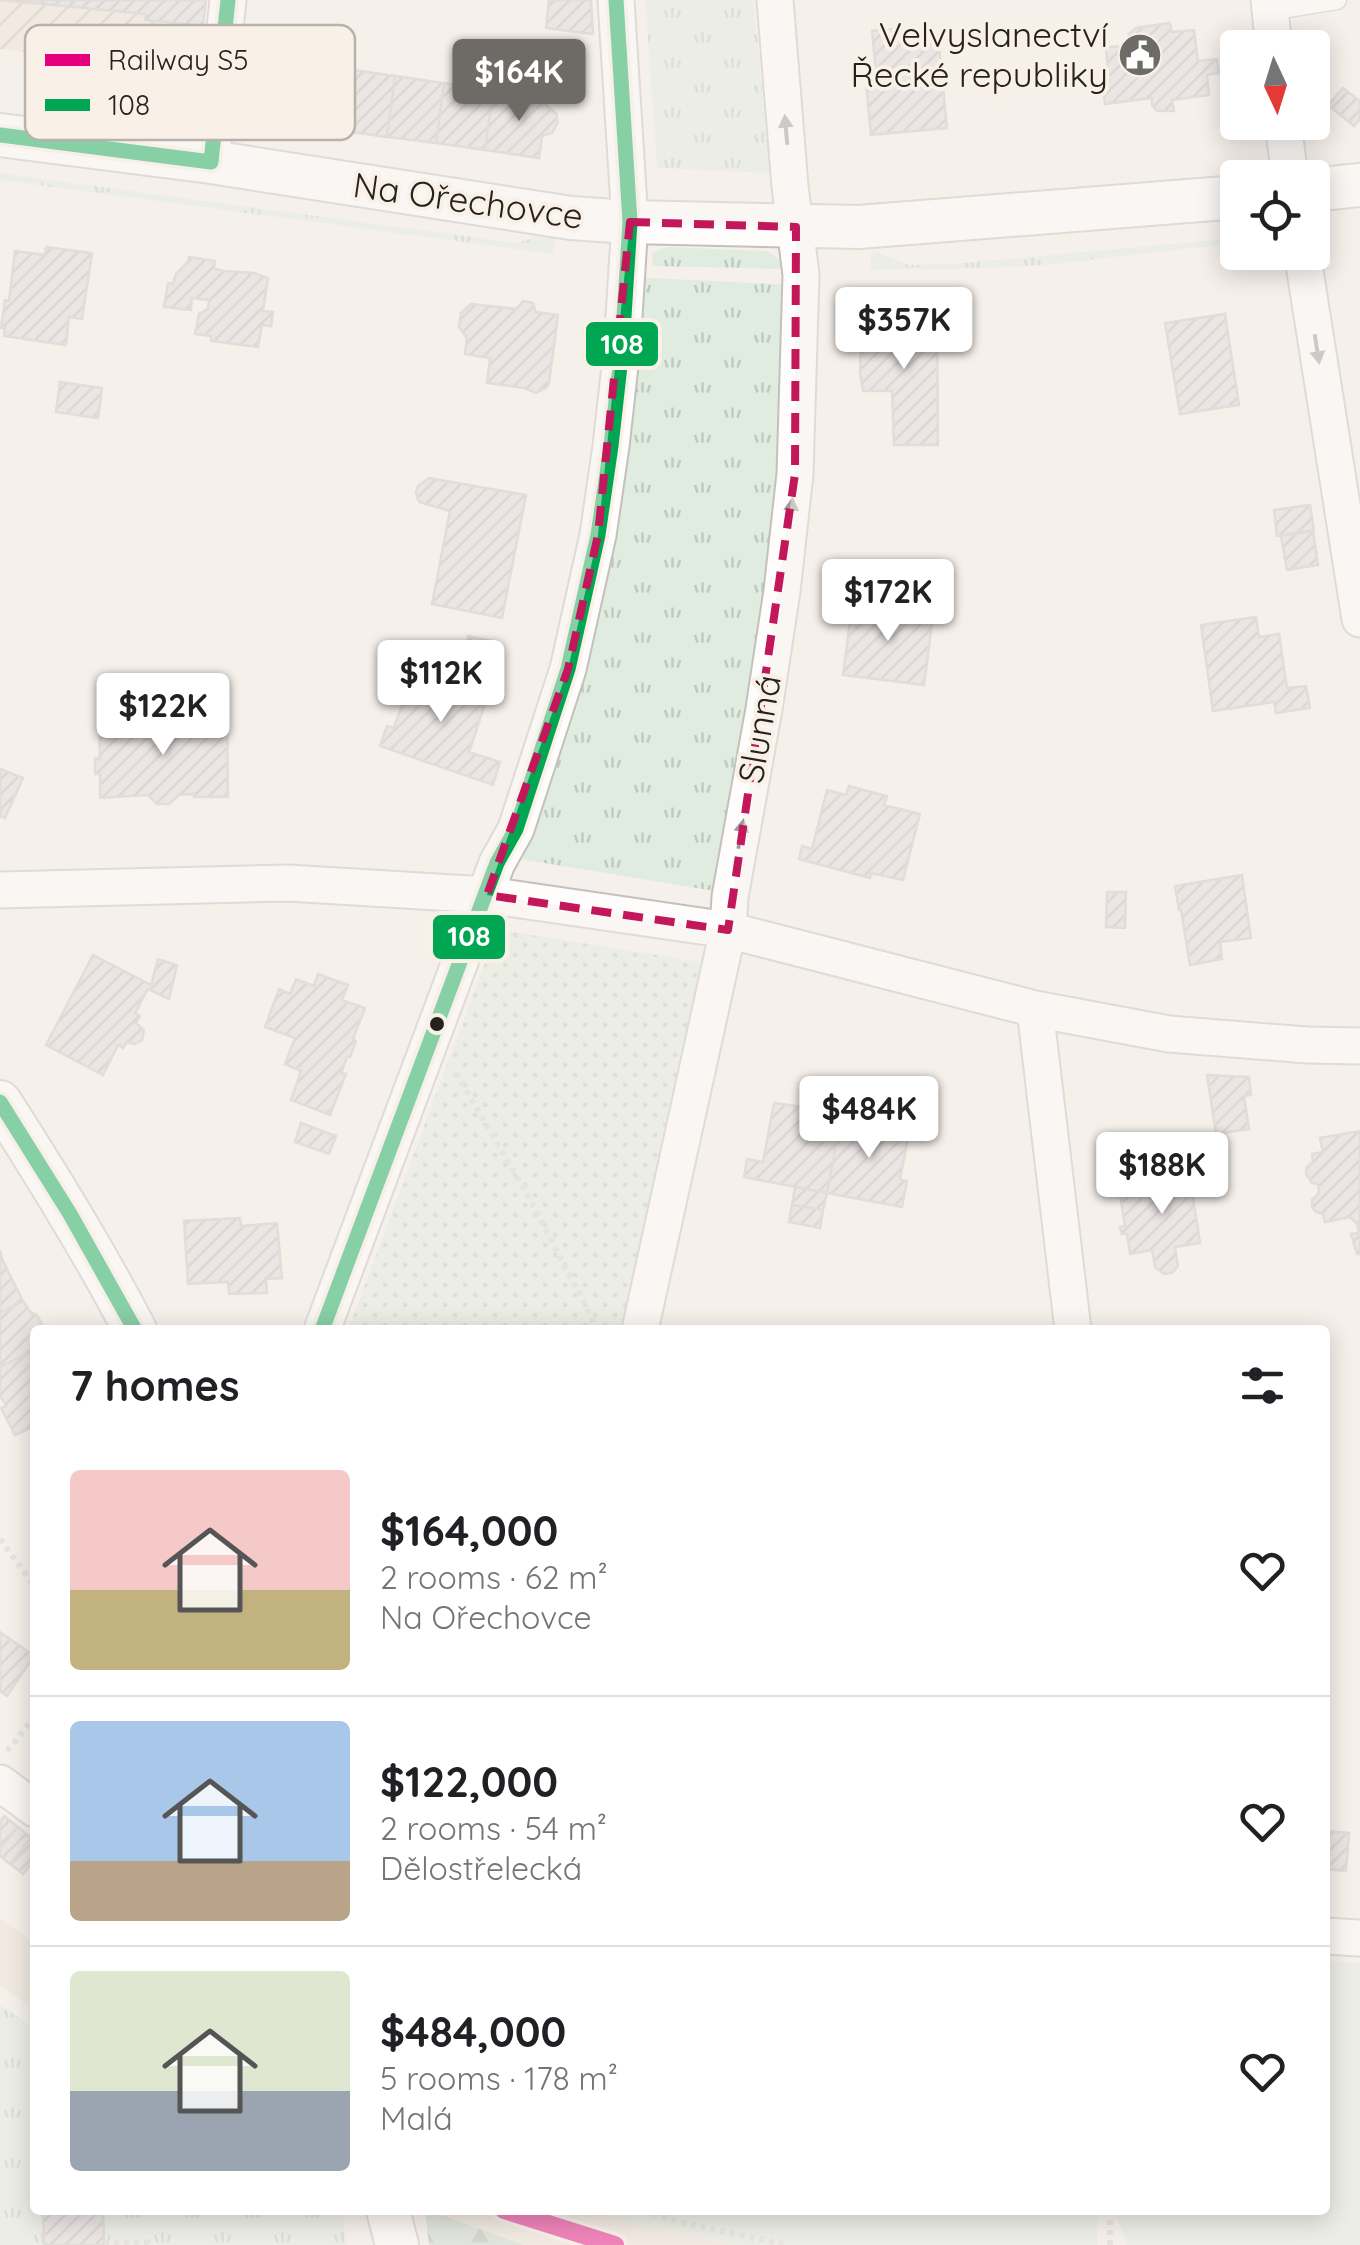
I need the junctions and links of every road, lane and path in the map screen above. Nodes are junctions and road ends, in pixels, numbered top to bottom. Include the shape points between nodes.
1 (228, 0) edge
2 (616, 0) edge
3 (775, 0) edge
4 (1337, 0) edge
5 (1269, 6) edge
6 (226, 25) edge
7 (0, 135) edge
8 (25, 138) edge
9 (39, 140) edge
10 (214, 140) edge
11 (212, 162) junction
12 (1360, 185) edge
13 (1330, 188) edge
14 (1220, 198) edge
15 (630, 222) junction
16 (796, 227) junction
17 (1305, 270) edge
18 (1360, 619) edge
19 (0, 890) edge
20 (487, 895) junction
21 (728, 930) junction
22 (1036, 1008) junction
23 (1360, 1046) edge
24 (448, 1059) dead end
25 (0, 1102) edge
26 (131, 1325) edge
27 (324, 1325) edge
28 (595, 1325) edge
29 (641, 1325) edge
30 (1071, 1325) edge
31 (0, 1540) edge
32 (30, 1580) edge
33 (30, 1722) edge
34 (0, 1760) edge
35 (0, 1783) edge
36 (30, 1806) edge
37 (1330, 1936) edge
38 (1360, 1938) edge
39 (389, 2215) edge
40 (658, 2215) edge
41 (1110, 2215) edge
42 (104, 2244) edge
43 (148, 2245) edge
44 (397, 2245) edge
45 (787, 2245) edge
46 (1110, 2245) edge

1 - 6 street
2 - 15 street
16 -> 3 street, Slunná
4 - 5 lane
7 - 8 street, Na Ořechovce
9 - 11 street, Na Ořechovce
10 - 11 street
11 - 15 street, Na Ořechovce
12 - 13 street
14 - 16 street, Na Ořechovce
15 - 16 street, Na Ořechovce
15 - 20 street via 598,535 568,668
21 -> 16 street, Slunná via 795,474 801,275
17 -> 18 street
19 - 20 street via 288,883
20 - 21 street
20 - 27 street
21 - 22 street
21 - 29 street, Slunná
22 - 23 street via 1169,1034
22 - 30 street
24 - 28 path
25 - 26 street
31 - 32 path
33 - 34 path
35 - 36 street
37 - 38 street
39 - 44 street
40 - 45 path
41 - 46 path
42 - 43 path

